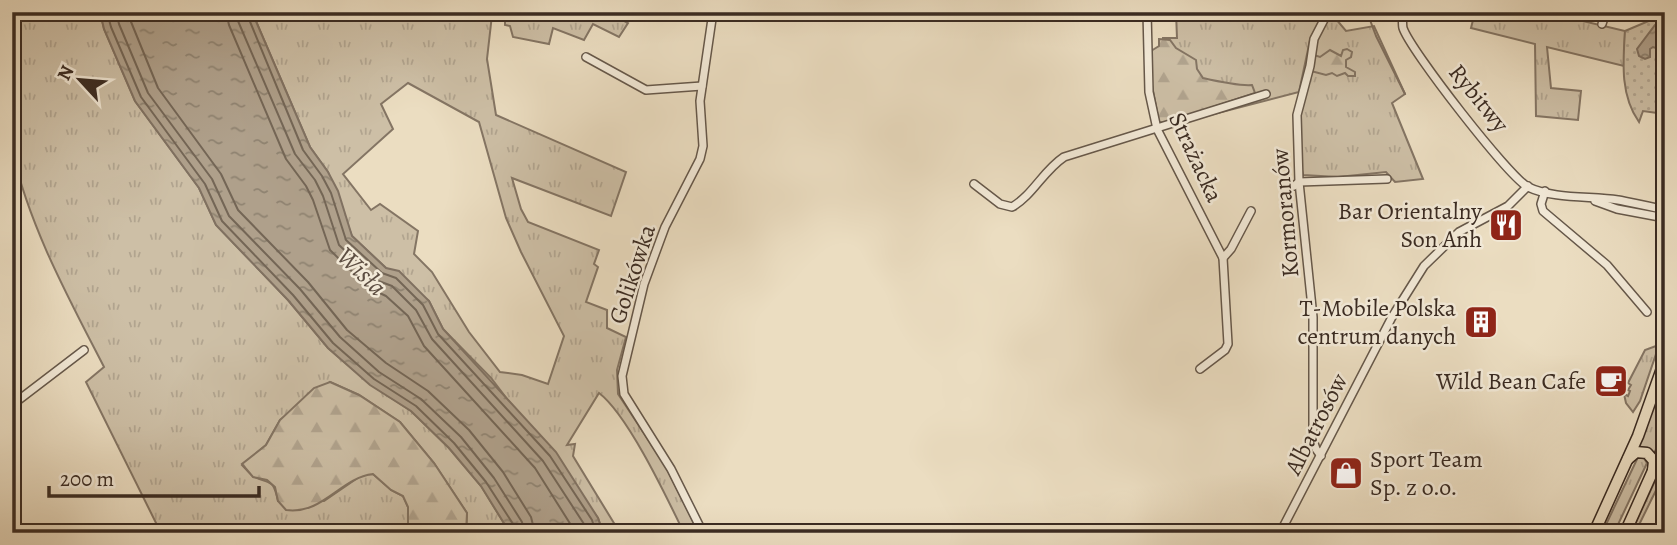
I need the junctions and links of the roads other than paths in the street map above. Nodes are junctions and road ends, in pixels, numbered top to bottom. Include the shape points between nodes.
1 (713, 12) edge
2 (1147, 12) edge
3 (1328, 12) edge
4 (1402, 12) edge
5 (1606, 12) edge
6 (1602, 24) dead end
7 (586, 57) dead end
8 (702, 86) junction
9 (1266, 94) dead end
10 (1157, 129) junction
11 (1387, 179) dead end
12 (974, 184) dead end
13 (1296, 184) junction
14 (1528, 186) junction
15 (1545, 191) junction
16 (1588, 198) junction
17 (1665, 209) edge
18 (1251, 211) dead end
19 (1665, 218) edge
20 (1223, 258) junction
21 (1647, 312) dead end
22 (84, 350) dead end
23 (1665, 360) edge
24 (1200, 369) dead end
25 (12, 405) edge
26 (1665, 444) edge
27 (1321, 456) junction
28 (1627, 461) junction
29 (1653, 473) junction
30 (703, 533) edge
31 (1280, 533) edge
32 (1594, 533) edge
33 (1625, 533) edge

1 - 8 street, Golikówka
2 - 10 street, Strażacka via 1149,92
3 - 13 street, Kormoranów via 1314,39 1297,115
4 - 14 street, Rybitwy via 1404,29 1420,58 1483,139
5 - 6 street
7 - 8 street via 646,90
8 - 30 street, Golikówka via 700,159 665,227 644,284 622,385
9 - 10 street
10 - 12 street via 1064,157 1012,207 1000,204
10 - 20 street, Strażacka
11 - 13 street
13 - 27 street, Kormoranów via 1313,317 1313,440
14 - 15 street, Rybitwy
14 - 27 street, Albatrosów via 1508,206 1459,232 1424,266 1392,317
15 - 16 street, Rybitwy
15 - 21 street via 1542,209 1607,265
16 - 17 street, Rybitwy
16 - 19 street, Rybitwy
18 - 20 street, Strażacka
20 - 24 street via 1228,344
22 - 25 street
23 - 28 main road
26 - 29 main road
27 - 31 street, Albatrosów
28 - 29 main road via 1636,452 1647,453 1654,461
28 - 32 main road
29 - 33 main road

